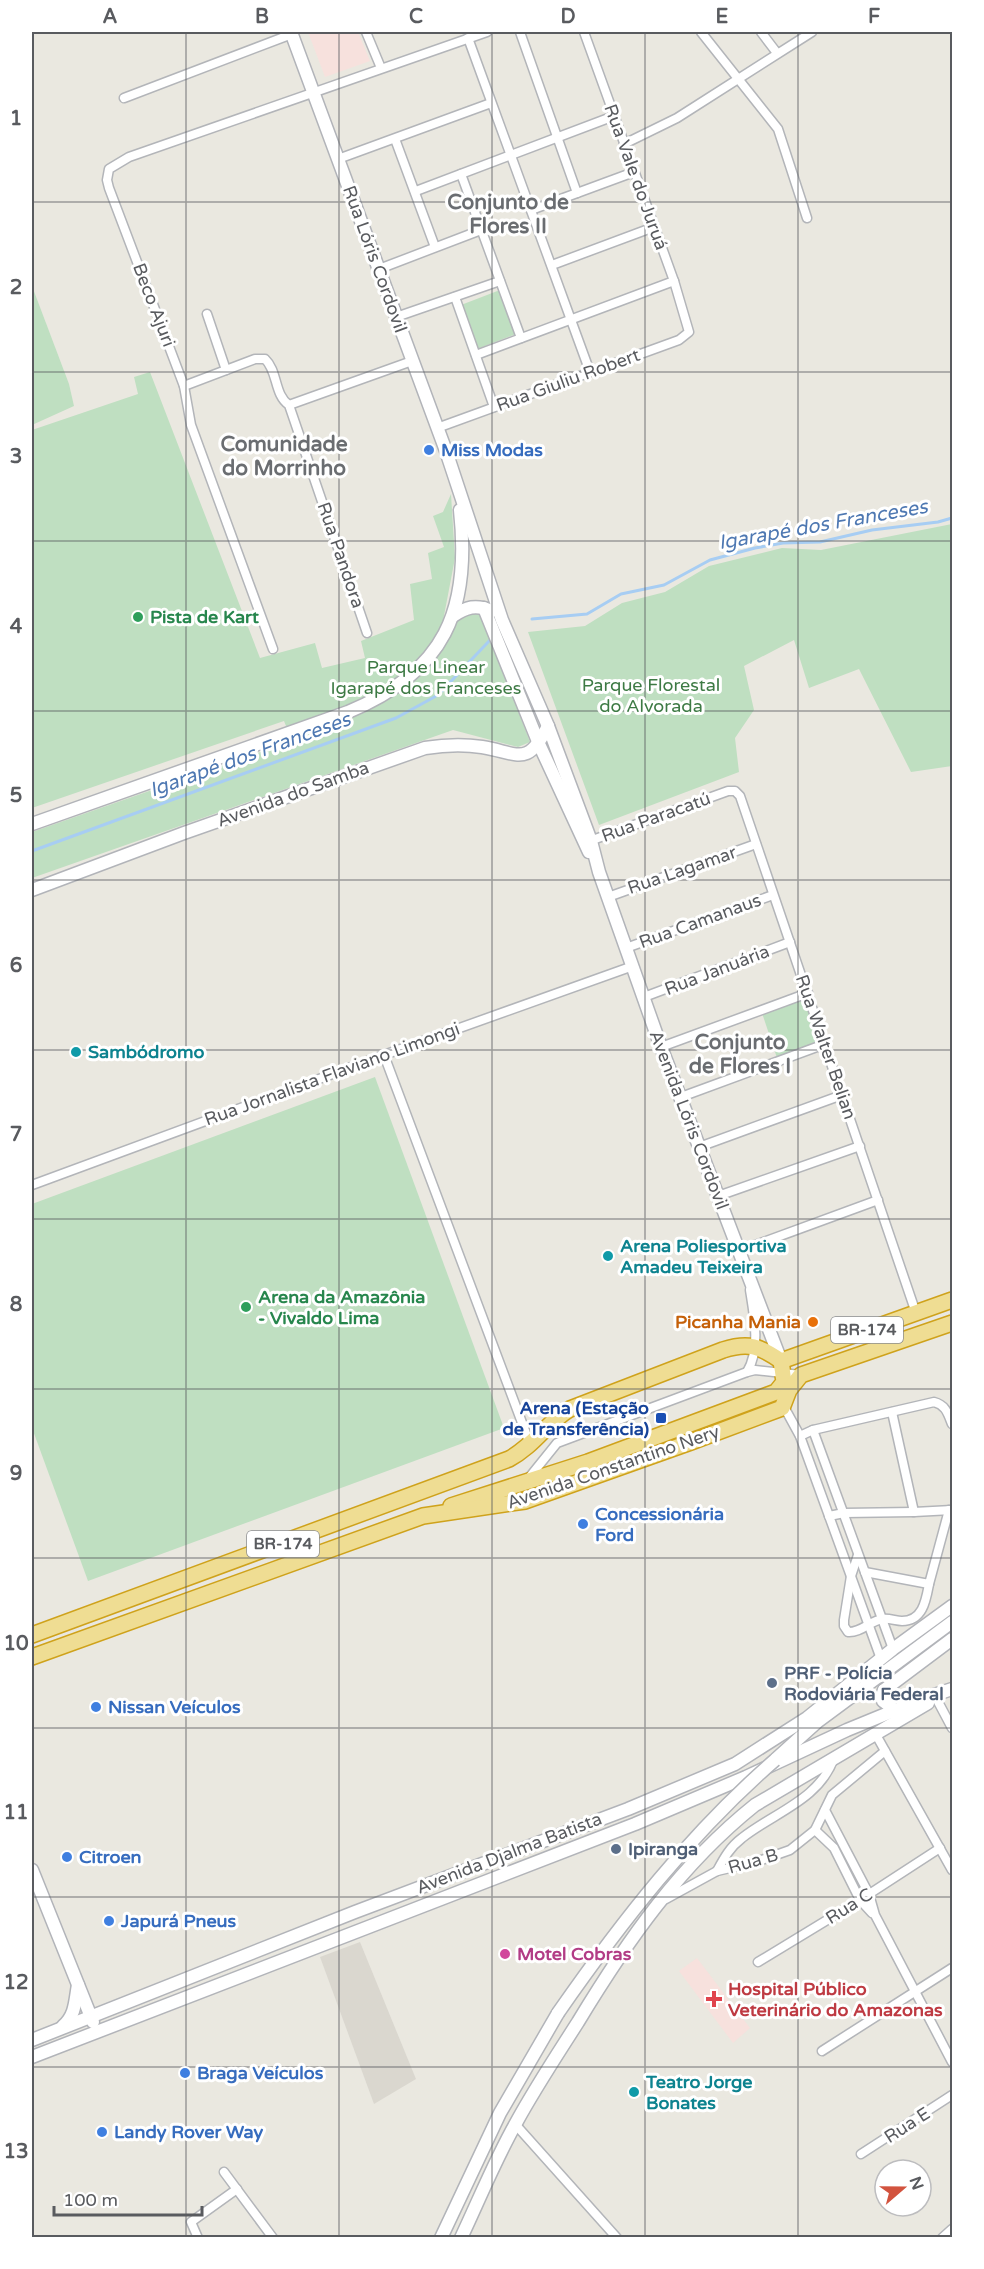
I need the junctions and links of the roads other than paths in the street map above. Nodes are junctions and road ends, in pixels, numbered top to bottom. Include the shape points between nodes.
1 (366, 32) edge
2 (487, 32) edge
3 (520, 32) edge
4 (584, 32) edge
5 (701, 32) edge
6 (761, 32) edge
7 (812, 32) edge
8 (291, 33) edge
9 (468, 38) junction
10 (777, 53) junction
11 (381, 68) junction
12 (739, 78) junction
13 (314, 92) junction
14 (124, 98) dead end
15 (491, 103) junction
16 (614, 116) junction
17 (557, 138) junction
18 (395, 139) junction
19 (624, 144) junction
20 (511, 155) junction
21 (338, 159) junction
22 (634, 172) junction
23 (461, 174) junction
24 (416, 191) junction
25 (578, 193) junction
26 (531, 210) junction
27 (807, 218) dead end
28 (654, 227) junction
29 (481, 230) junction
30 (435, 247) junction
31 (552, 265) junction
32 (379, 269) junction
33 (674, 280) junction
34 (500, 281) junction
35 (455, 297) junction
36 (207, 314) dead end
37 (396, 317) junction
38 (572, 319) junction
39 (687, 323) joint
40 (521, 338) junction
41 (476, 355) junction
42 (412, 361) junction
43 (226, 370) junction
44 (590, 372) junction
45 (184, 386) junction
46 (289, 405) junction
47 (494, 407) junction
48 (437, 428) junction
49 (458, 488) junction
50 (484, 608) junction
51 (453, 616) junction
52 (502, 620) junction
53 (368, 633) dead end
54 (273, 649) dead end
55 (548, 726) junction
56 (539, 744) junction
57 (728, 790) joint
58 (32, 824) edge
59 (588, 842) junction
60 (756, 844) junction
61 (32, 890) edge
62 (773, 895) junction
63 (608, 897) junction
64 (790, 942) junction
65 (626, 948) junction
66 (633, 966) junction
67 (808, 993) junction
68 (644, 997) junction
69 (825, 1044) junction
70 (661, 1047) junction
71 (384, 1054) junction
72 (842, 1095) junction
73 (681, 1097) junction
74 (860, 1146) junction
75 (699, 1147) junction
76 (32, 1185) edge
77 (718, 1196) junction
78 (878, 1200) junction
79 (739, 1251) junction
80 (746, 1270) junction
81 (952, 1300) edge
82 (916, 1313) junction
83 (952, 1323) edge
84 (755, 1348) junction
85 (782, 1367) junction
86 (747, 1372) junction
87 (801, 1375) junction
88 (783, 1405) junction
89 (892, 1412) junction
90 (952, 1425) edge
91 (813, 1430) junction
92 (800, 1436) junction
93 (531, 1446) junction
94 (528, 1479) junction
95 (951, 1510) edge
96 (914, 1512) junction
97 (844, 1513) junction
98 (423, 1516) junction
99 (829, 1516) junction
100 (858, 1555) junction
101 (865, 1572) junction
102 (851, 1576) junction
103 (929, 1584) junction
104 (952, 1606) edge
105 (882, 1618) junction
106 (952, 1622) edge
107 (869, 1625) junction
108 (32, 1635) edge
109 (952, 1639) edge
110 (893, 1649) junction
111 (32, 1657) edge
112 (881, 1659) junction
113 (951, 1694) edge
114 (935, 1696) junction
115 (895, 1710) junction
116 (950, 1717) edge
117 (952, 1728) edge
118 (875, 1733) junction
119 (885, 1751) junction
120 (834, 1758) junction
121 (825, 1810) junction
122 (815, 1830) junction
123 (940, 1848) junction
124 (32, 1870) edge
125 (952, 1870) edge
126 (717, 1871) junction
127 (869, 1894) junction
128 (860, 1900) junction
129 (657, 1903) junction
130 (874, 1915) junction
131 (758, 1962) dead end
132 (952, 1968) edge
133 (78, 1983) junction
134 (916, 1993) junction
135 (91, 2017) junction
136 (59, 2029) junction
137 (96, 2032) junction
138 (32, 2040) edge
139 (822, 2052) dead end
140 (32, 2057) edge
141 (952, 2062) edge
142 (952, 2096) edge
143 (515, 2124) junction
144 (861, 2154) dead end
145 (224, 2172) dead end
146 (237, 2189) junction
147 (952, 2229) edge
148 (198, 2238) edge
149 (273, 2238) edge
150 (441, 2238) edge
151 (461, 2238) edge
152 (617, 2238) edge
153 (942, 2238) edge

1 - 11 street
2 - 9 street
3 - 17 street
4 - 16 street, Rua Vale do Juruá
5 - 12 street
6 - 10 street
7 - 10 street
8 - 13 main road, Rua Lóris Cordovil
8 - 14 street
9 - 11 street
9 - 15 street
10 - 12 street
11 - 13 street
12 - 19 street via 677,118
12 - 27 street via 778,129
13 - 21 main road, Rua Lóris Cordovil
13 - 45 street, Beco Ajuri via 129,157 109,169 109,188
15 - 18 street
15 - 20 street
16 - 17 street
16 - 19 street, Rua Vale do Juruá
17 - 20 street
17 - 25 street
18 - 21 street
18 - 24 street
19 - 22 street, Rua Vale do Juruá
20 - 23 street
20 - 26 street
21 - 32 main road, Rua Lóris Cordovil
22 - 25 street
22 - 28 street, Rua Vale do Juruá
23 - 24 street
23 - 29 street
24 - 30 street
25 - 26 street
26 - 31 street
28 - 31 street
28 - 33 street, Rua Vale do Juruá
29 - 30 street
29 - 34 street
30 - 32 street
31 - 38 street
32 - 37 main road, Rua Lóris Cordovil
33 - 38 street
33 - 39 street, Rua Vale do Juruá
34 - 35 street
34 - 40 street
35 - 37 street
35 - 41 street
36 - 43 street
37 - 42 main road, Rua Lóris Cordovil
38 - 40 street
38 - 44 street
39 - 44 street, Rua Giuliu Robert via 689,332 679,340
40 - 41 street
41 - 47 street
42 - 46 street
42 - 48 main road, Rua Lóris Cordovil
43 - 45 street, Rua Pandora
43 - 46 street, Rua Pandora via 265,359
44 - 47 street, Rua Giuliu Robert
45 - 54 street, Beco Ajuri via 191,425
46 - 53 street, Rua Pandora
47 - 48 street, Rua Giuliu Robert
48 - 49 main road, Rua Lóris Cordovil
49 - 51 main road via 464,566
49 - 52 main road, Avenida Lóris Cordovil
50 - 51 main road via 465,608
50 - 52 main road
50 - 56 main road, Avenida Lóris Cordovil
51 - 58 main road via 448,631 415,672 371,702
52 - 55 main road, Avenida Lóris Cordovil
55 - 56 main road
55 - 59 main road, Avenida Lóris Cordovil
56 - 59 main road, Avenida Lóris Cordovil
56 - 61 main road, Avenida do Samba via 518,755 470,745 425,748
57 - 59 street, Rua Paracatú
57 - 60 street, Rua Walter Belian via 740,796
59 - 63 main road, Avenida Lóris Cordovil
60 - 62 street, Rua Walter Belian
60 - 63 street, Rua Lagamar
62 - 64 street, Rua Walter Belian
62 - 65 street, Rua Camanaus
63 - 65 main road, Avenida Lóris Cordovil
64 - 67 street, Rua Walter Belian
64 - 68 street, Rua Januária
65 - 66 main road, Avenida Lóris Cordovil
66 - 68 main road, Avenida Lóris Cordovil
66 - 71 street, Rua Jornalista Flaviano Limongi
67 - 69 street, Rua Walter Belian
67 - 70 street
68 - 70 main road, Avenida Lóris Cordovil
69 - 72 street, Rua Walter Belian
69 - 73 street
70 - 73 main road, Avenida Lóris Cordovil
71 - 76 street, Rua Jornalista Flaviano Limongi
71 - 93 street
72 - 74 street, Rua Walter Belian
72 - 75 street
73 - 75 main road, Avenida Lóris Cordovil
74 - 77 street
74 - 78 street, Rua Walter Belian
75 - 77 main road, Avenida Lóris Cordovil
77 - 79 main road, Avenida Lóris Cordovil
78 - 79 street
78 - 82 street, Rua Walter Belian
79 - 80 main road, Avenida Lóris Cordovil
80 - 84 street, Avenida Lóris Cordovil
80 - 85 main road, Avenida Lóris Cordovil
81 - 82 highway, BR-174
82 - 85 highway, BR-174
83 - 87 highway, BR-174
84 - 85 highway, BR-174 via 769,1353
84 - 86 street, Avenida Lóris Cordovil
84 - 93 highway, BR-174 via 737,1346 723,1350 570,1409
85 - 86 street
85 - 87 street
85 - 94 highway, BR-174 via 784,1382 776,1392 588,1462
86 - 94 street via 557,1443
87 - 88 highway
88 - 92 street
88 - 98 highway, Avenida Constantino Nery via 525,1501
89 - 90 street via 933,1402 946,1408
89 - 91 street
89 - 96 street
91 - 92 street
91 - 97 street
92 - 99 street
93 - 108 highway, BR-174 via 448,1483
94 - 98 highway, BR-174
95 - 96 street
95 - 103 street
96 - 97 street
97 - 99 street
97 - 100 street
98 - 111 highway, Avenida Constantino Nery / BR-174
99 - 102 street
100 - 101 street
100 - 102 street
101 - 103 street
101 - 105 street
102 - 107 street
102 - 107 street via 844,1626 848,1632 854,1632
103 - 105 street via 918,1615 903,1621
104 - 110 main road, Avenida Djalma Batista
105 - 107 street
105 - 110 street
106 - 150 main road, bridge via 817,1722 745,1786 681,1851 558,2013 500,2113
107 - 112 street
109 - 115 main road via 884,1690 884,1701
110 - 112 main road, Avenida Djalma Batista
112 - 135 main road, Avenida Djalma Batista via 807,1718 735,1764
113 - 114 main road, Avenida Djalma Batista
114 - 115 main road, Avenida Djalma Batista
114 - 116 street
114 - 118 main road
115 - 137 main road, Avenida Djalma Batista via 635,1824
116 - 117 street
118 - 119 street
118 - 120 main road
119 - 121 street, Rua B via 839,1788
119 - 123 street
120 - 126 street via 820,1783 791,1808 741,1838
120 - 129 main road via 755,1805 730,1825
121 - 122 street, Rua B
121 - 127 street
122 - 126 street, Rua B via 774,1857
122 - 128 street via 834,1848
123 - 125 street
123 - 127 street, Rua C
124 - 133 main road
126 - 129 street, Rua B
127 - 128 street, Rua C
127 - 130 street
128 - 130 street
128 - 131 street, Rua C
129 - 143 main road via 606,1974
130 - 134 street
132 - 134 street
133 - 135 main road
133 - 136 main road via 74,2013
134 - 139 street
134 - 141 street
135 - 136 main road, Avenida Djalma Batista
135 - 137 main road
136 - 138 main road, Avenida Djalma Batista
137 - 140 main road, Avenida Djalma Batista
142 - 144 street, Rua E
143 - 151 main road
143 - 152 street
145 - 146 street
146 - 148 street via 193,2220 191,2225
146 - 149 street
147 - 153 street

